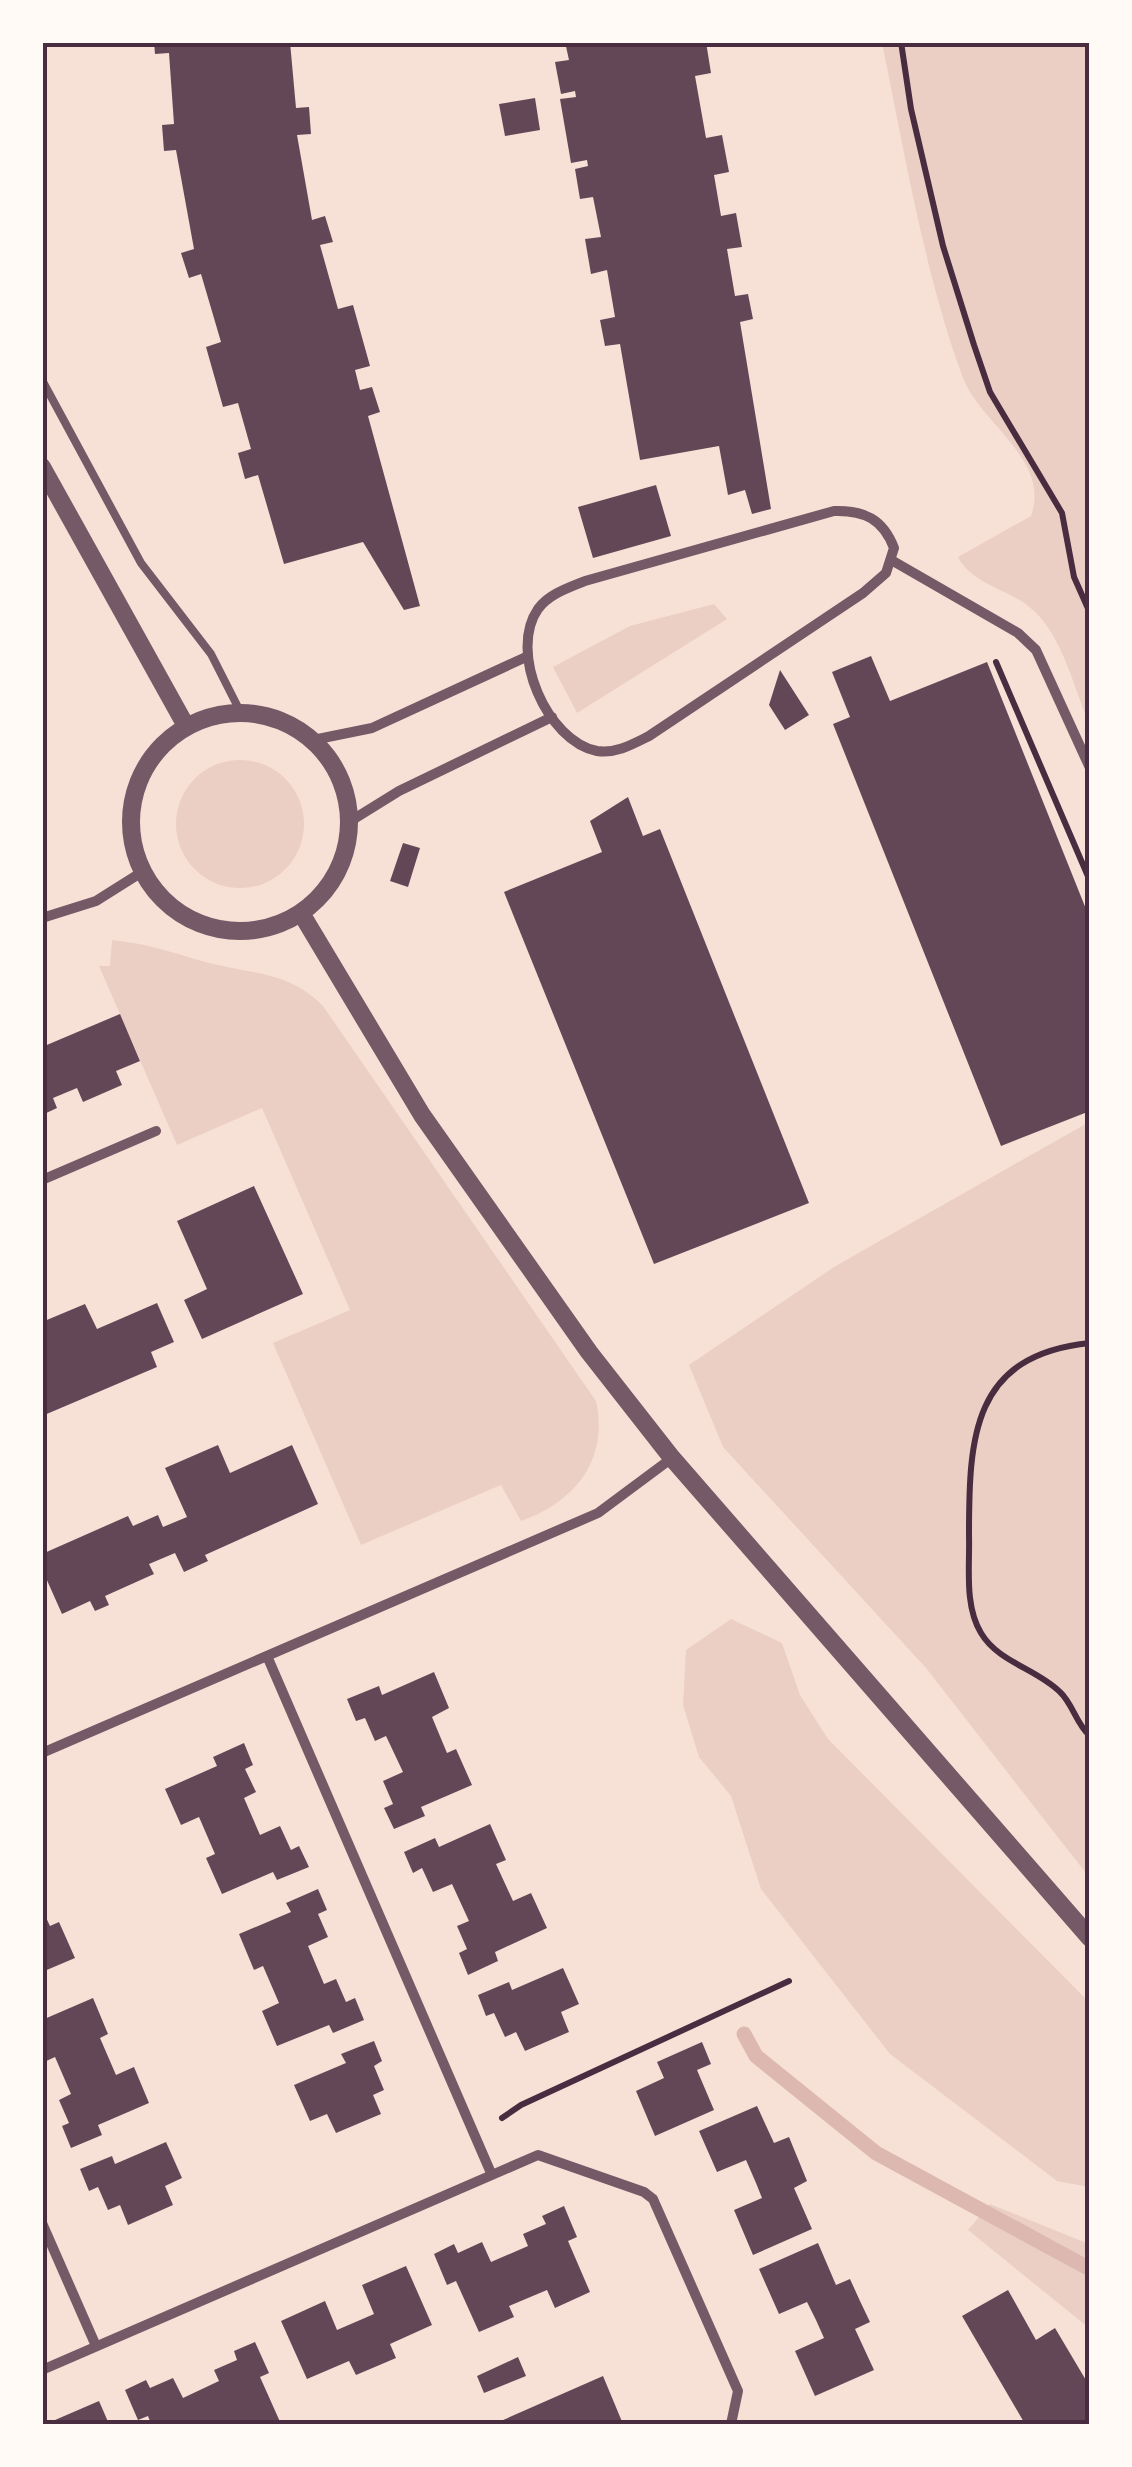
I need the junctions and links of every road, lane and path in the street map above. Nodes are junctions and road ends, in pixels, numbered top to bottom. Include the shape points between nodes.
1 (902, 42) edge
2 (42, 380) edge
3 (42, 466) edge
4 (893, 561) junction
5 (1090, 614) edge
6 (986, 655) dead end
7 (526, 657) junction
8 (241, 714) junction
9 (552, 718) junction
10 (186, 726) junction
11 (313, 740) junction
12 (1090, 768) edge
13 (350, 822) junction
14 (142, 872) junction
15 (1090, 881) edge
16 (301, 913) junction
17 (42, 918) edge
18 (156, 1131) dead end
19 (42, 1180) edge
20 (1090, 1343) edge
21 (672, 1458) junction
22 (268, 1656) junction
23 (1090, 1736) edge
24 (42, 1753) edge
25 (1090, 1938) edge
26 (790, 1981) dead end
27 (475, 2137) junction
28 (491, 2173) junction
29 (42, 2223) edge
30 (96, 2346) junction
31 (42, 2370) edge
32 (731, 2424) edge

1 - 5 path via 943,246 974,345 990,392 1062,514 1074,577
2 - 8 lane via 141,563 211,654
3 - 10 street
4 - 7 street via 881,524 854,510 834,512 554,594 530,626
4 - 9 street via 863,593 624,749 585,748
4 - 12 street via 1036,650
6 - 15 path via 998,663
7 - 9 street
7 - 11 street via 372,728
8 - 10 street
8 - 11 street via 285,722
9 - 13 street via 398,791
10 - 14 street via 154,754 134,790 130,832
11 - 13 street via 340,777
13 - 16 street via 344,858 327,888
14 - 16 street via 171,908 212,929 258,930
14 - 17 street via 96,901
16 - 21 street via 422,1115 588,1352
18 - 19 street
20 - 23 path via 1024,1359 990,1391 972,1442 969,1477 970,1596 979,1630 993,1648 1062,1693
21 - 22 street via 598,1513
21 - 25 street
22 - 24 street
22 - 27 street
26 - 27 path via 521,2105
27 - 28 street
28 - 30 street
28 - 32 street via 544,2156 653,2199 738,2391
29 - 30 street
30 - 31 street

